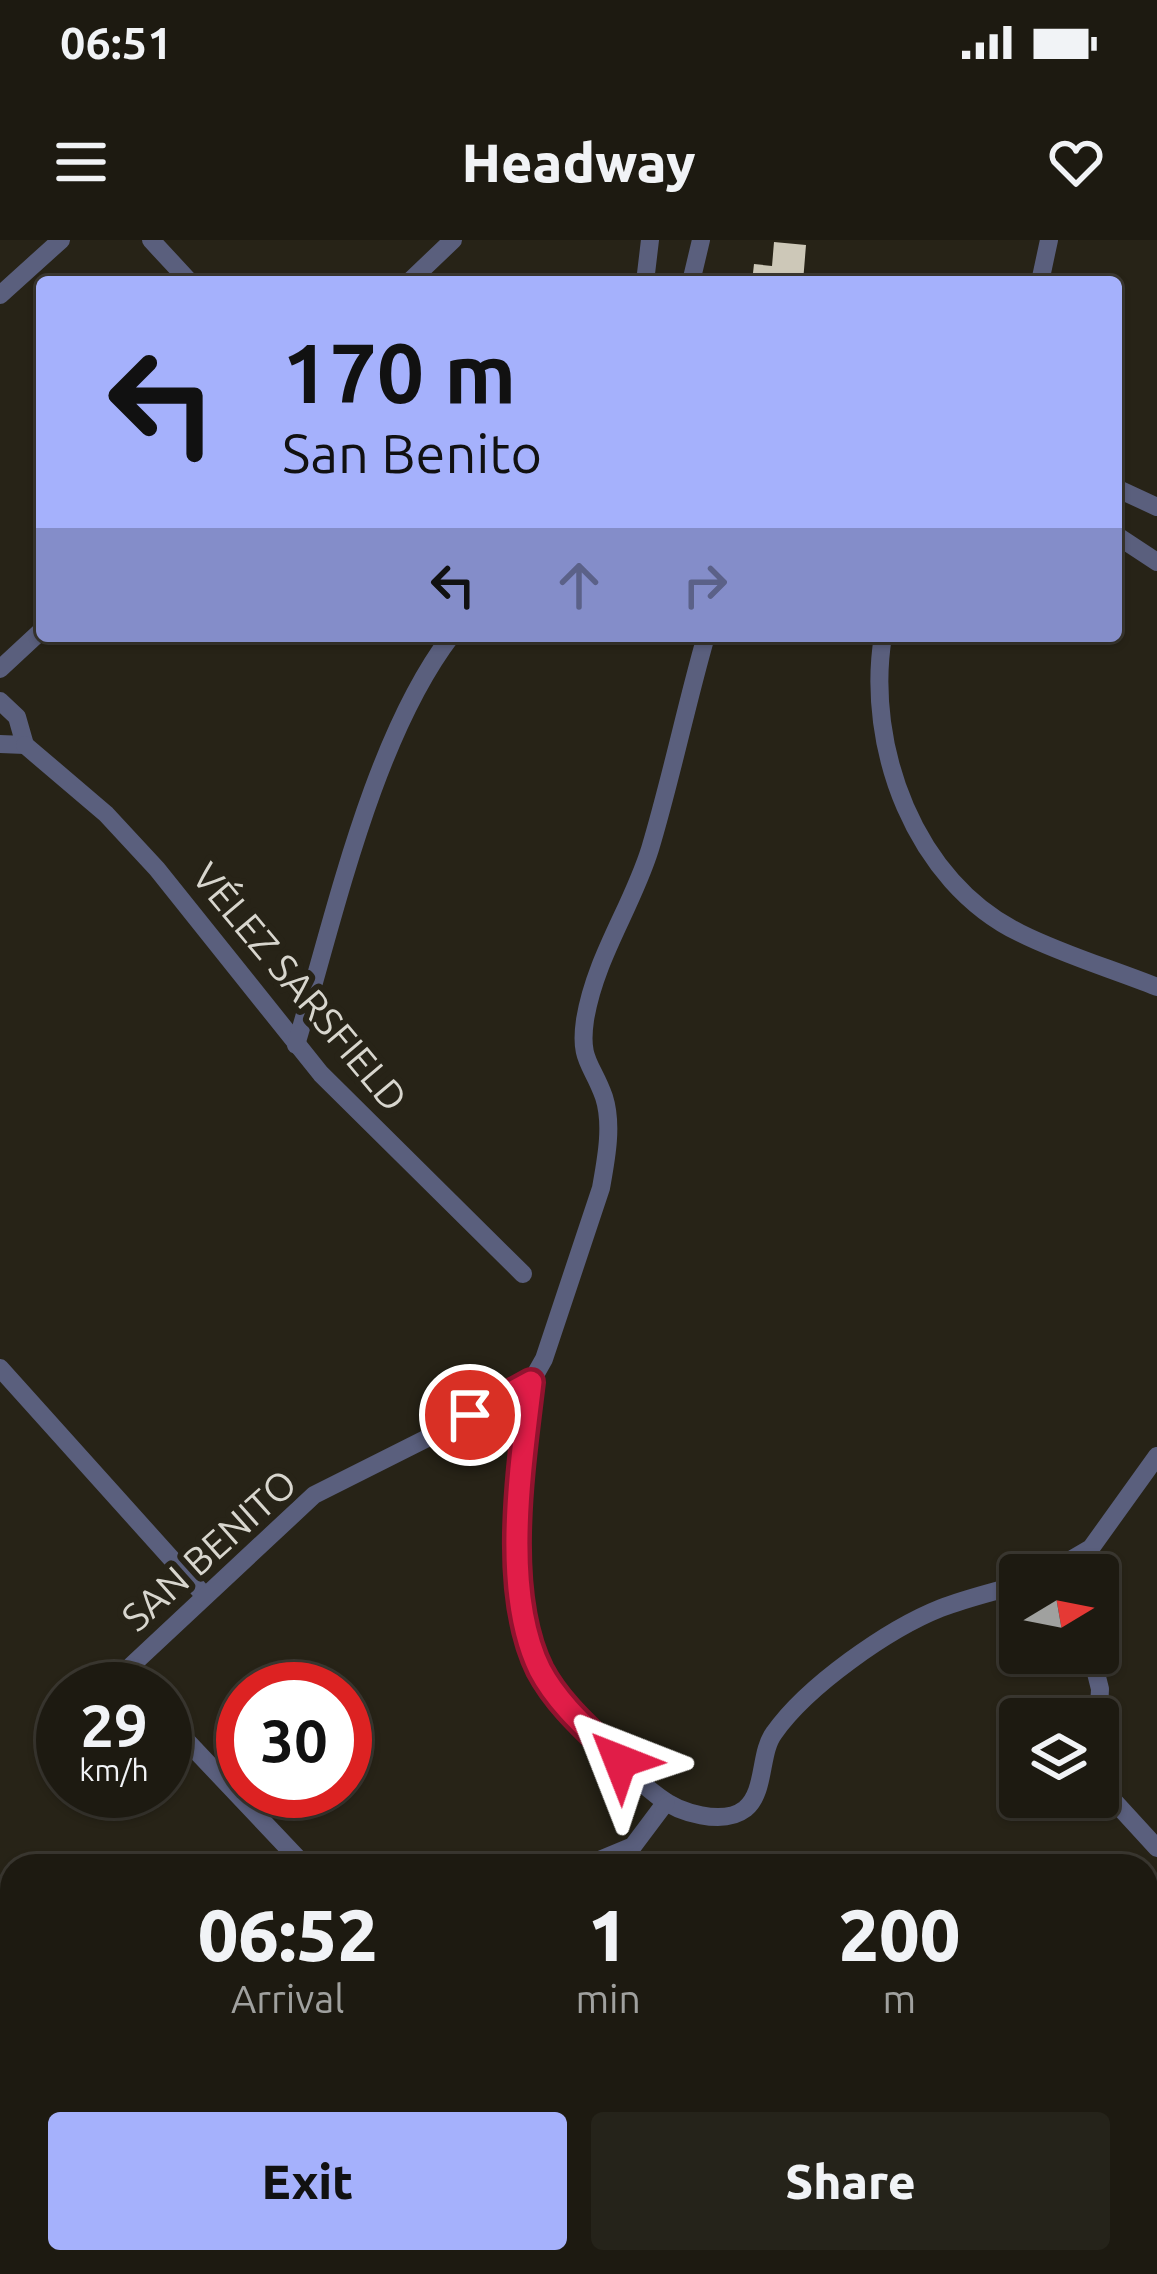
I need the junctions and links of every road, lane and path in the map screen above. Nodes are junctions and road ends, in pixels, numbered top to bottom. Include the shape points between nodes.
1 (61, 240) edge
2 (151, 240) edge
3 (453, 240) edge
4 (650, 240) edge
5 (701, 240) edge
6 (1049, 240) edge
7 (184, 276) edge
8 (415, 276) edge
9 (646, 276) edge
10 (693, 276) edge
11 (1041, 276) edge
12 (0, 295) edge
13 (1122, 491) edge
14 (1157, 507) edge
15 (1122, 539) edge
16 (1157, 562) edge
17 (36, 636) edge
18 (447, 642) edge
19 (704, 642) edge
20 (883, 642) edge
21 (0, 669) edge
22 (0, 701) edge
23 (0, 743) edge
24 (25, 745) junction
25 (1157, 987) edge
26 (296, 1045) junction
27 (523, 1274) dead end
28 (0, 1369) edge
29 (531, 1382) junction
30 (1157, 1456) edge
31 (1085, 1554) edge
32 (999, 1590) edge
33 (204, 1594) junction
34 (142, 1662) edge
35 (192, 1747) edge
36 (666, 1802) junction
37 (1119, 1807) edge
38 (1157, 1848) edge
39 (294, 1854) edge
40 (614, 1854) edge

1 - 12 street
2 - 7 street
3 - 8 street
4 - 9 street
5 - 10 street
6 - 11 street
13 - 14 street
15 - 16 street
17 - 21 street
18 - 26 street via 396,733
19 - 29 street via 650,849 602,956 586,1018 586,1066 608,1117 606,1159
20 - 25 street via 878,701 894,778 950,879 1019,933
22 - 24 street, VÉLEZ SARSFIELD via 17,717
23 - 24 street
24 - 26 street, VÉLEZ SARSFIELD via 157,869
26 - 27 street, VÉLEZ SARSFIELD
28 - 33 street
29 - 33 street, SAN BENITO via 326,1487
29 - 36 street via 517,1546 535,1657 571,1712
30 - 31 street
32 - 36 street via 938,1609 808,1698 771,1736 746,1808 721,1816
33 - 34 street, SAN BENITO
35 - 39 street
36 - 40 street via 633,1846
37 - 38 street

